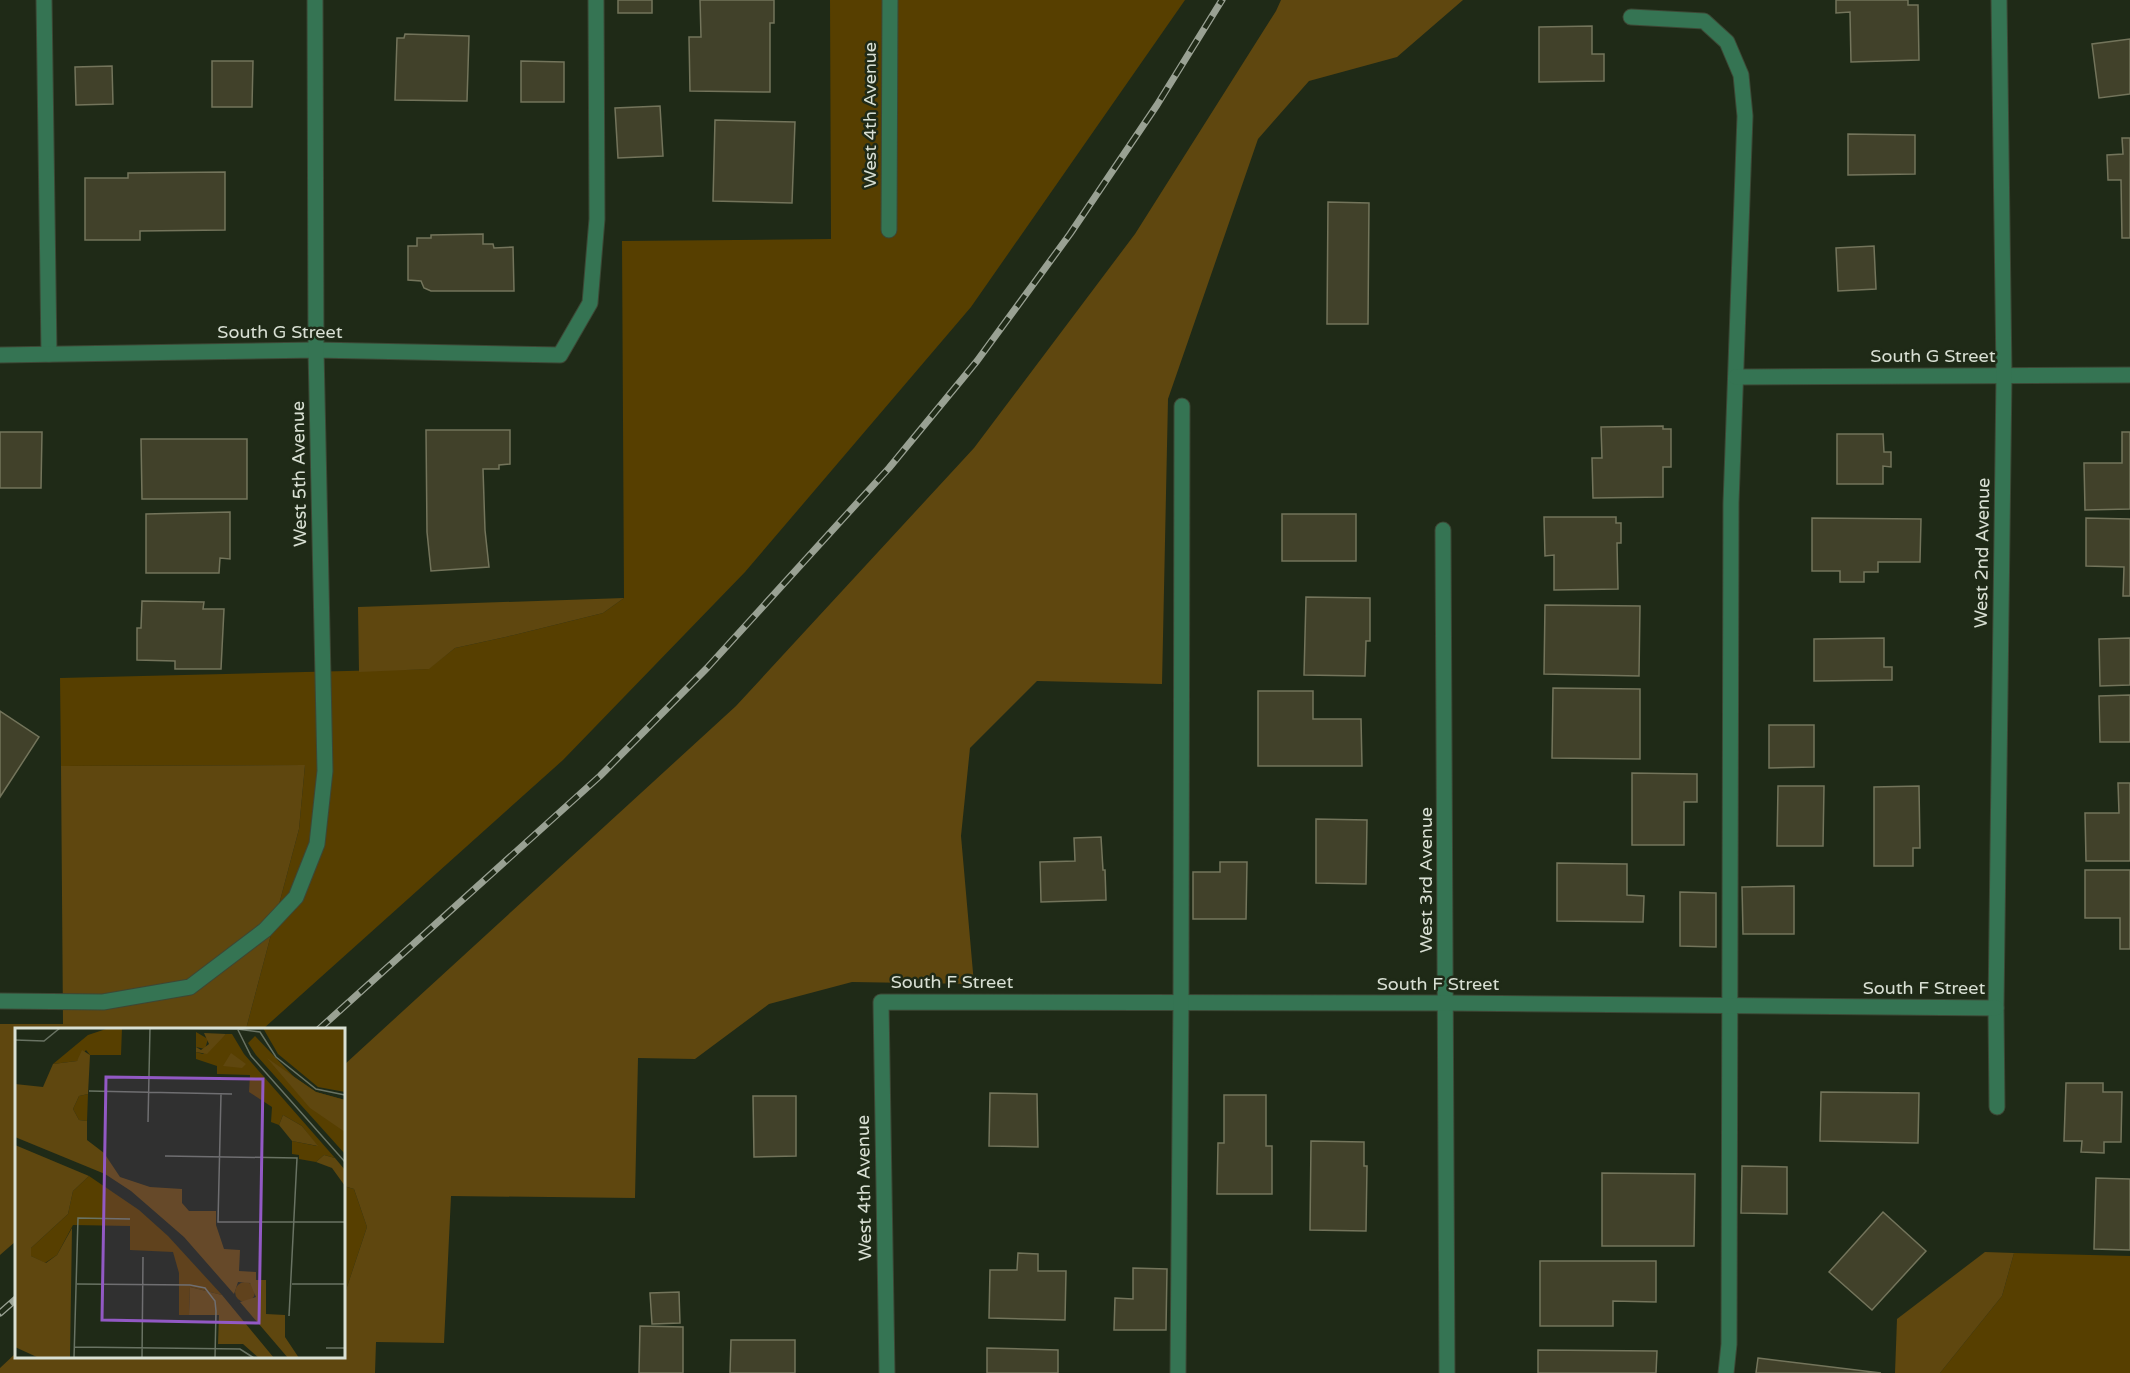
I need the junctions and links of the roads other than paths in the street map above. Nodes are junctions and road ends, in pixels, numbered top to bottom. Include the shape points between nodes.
1 (44, 0) edge
2 (315, 0) edge
3 (596, 0) edge
4 (890, 0) edge
5 (1999, 0) edge
6 (1631, 16) dead end
7 (890, 230) dead end
8 (316, 350) junction
9 (49, 354) junction
10 (0, 355) edge
11 (2004, 375) junction
12 (2130, 375) edge
13 (1736, 377) junction
14 (1182, 406) dead end
15 (1443, 530) dead end
16 (0, 1001) edge
17 (880, 1002) joint
18 (1181, 1002) junction
19 (1446, 1003) junction
20 (1731, 1006) junction
21 (1996, 1008) junction
22 (1997, 1107) dead end
23 (887, 1373) edge
24 (1178, 1373) edge
25 (1447, 1373) edge
26 (1726, 1373) edge

1 - 9 street
2 - 8 street, West 5th Avenue
3 - 8 street, South G Street via 597,219 590,303 560,355
4 - 7 street, West 4th Avenue
5 - 11 street, West 2nd Avenue
6 - 13 street via 1704,21 1727,42 1741,75 1744,116
8 - 9 street, South G Street
8 - 16 street, West 5th Avenue via 325,771 317,844 296,897 265,930 190,987 103,1002
9 - 10 street, South G Street
11 - 12 street, South G Street
11 - 13 street, South G Street
11 - 21 street, West 2nd Avenue
13 - 20 street via 1731,503
14 - 18 street
15 - 19 street, West 3rd Avenue
17 - 18 street, South F Street
17 - 23 street, West 4th Avenue
18 - 19 street, South F Street
18 - 24 street
19 - 20 street, South F Street
19 - 25 street, West 3rd Avenue
20 - 21 street, South F Street
20 - 26 street
21 - 22 street, West 2nd Avenue

